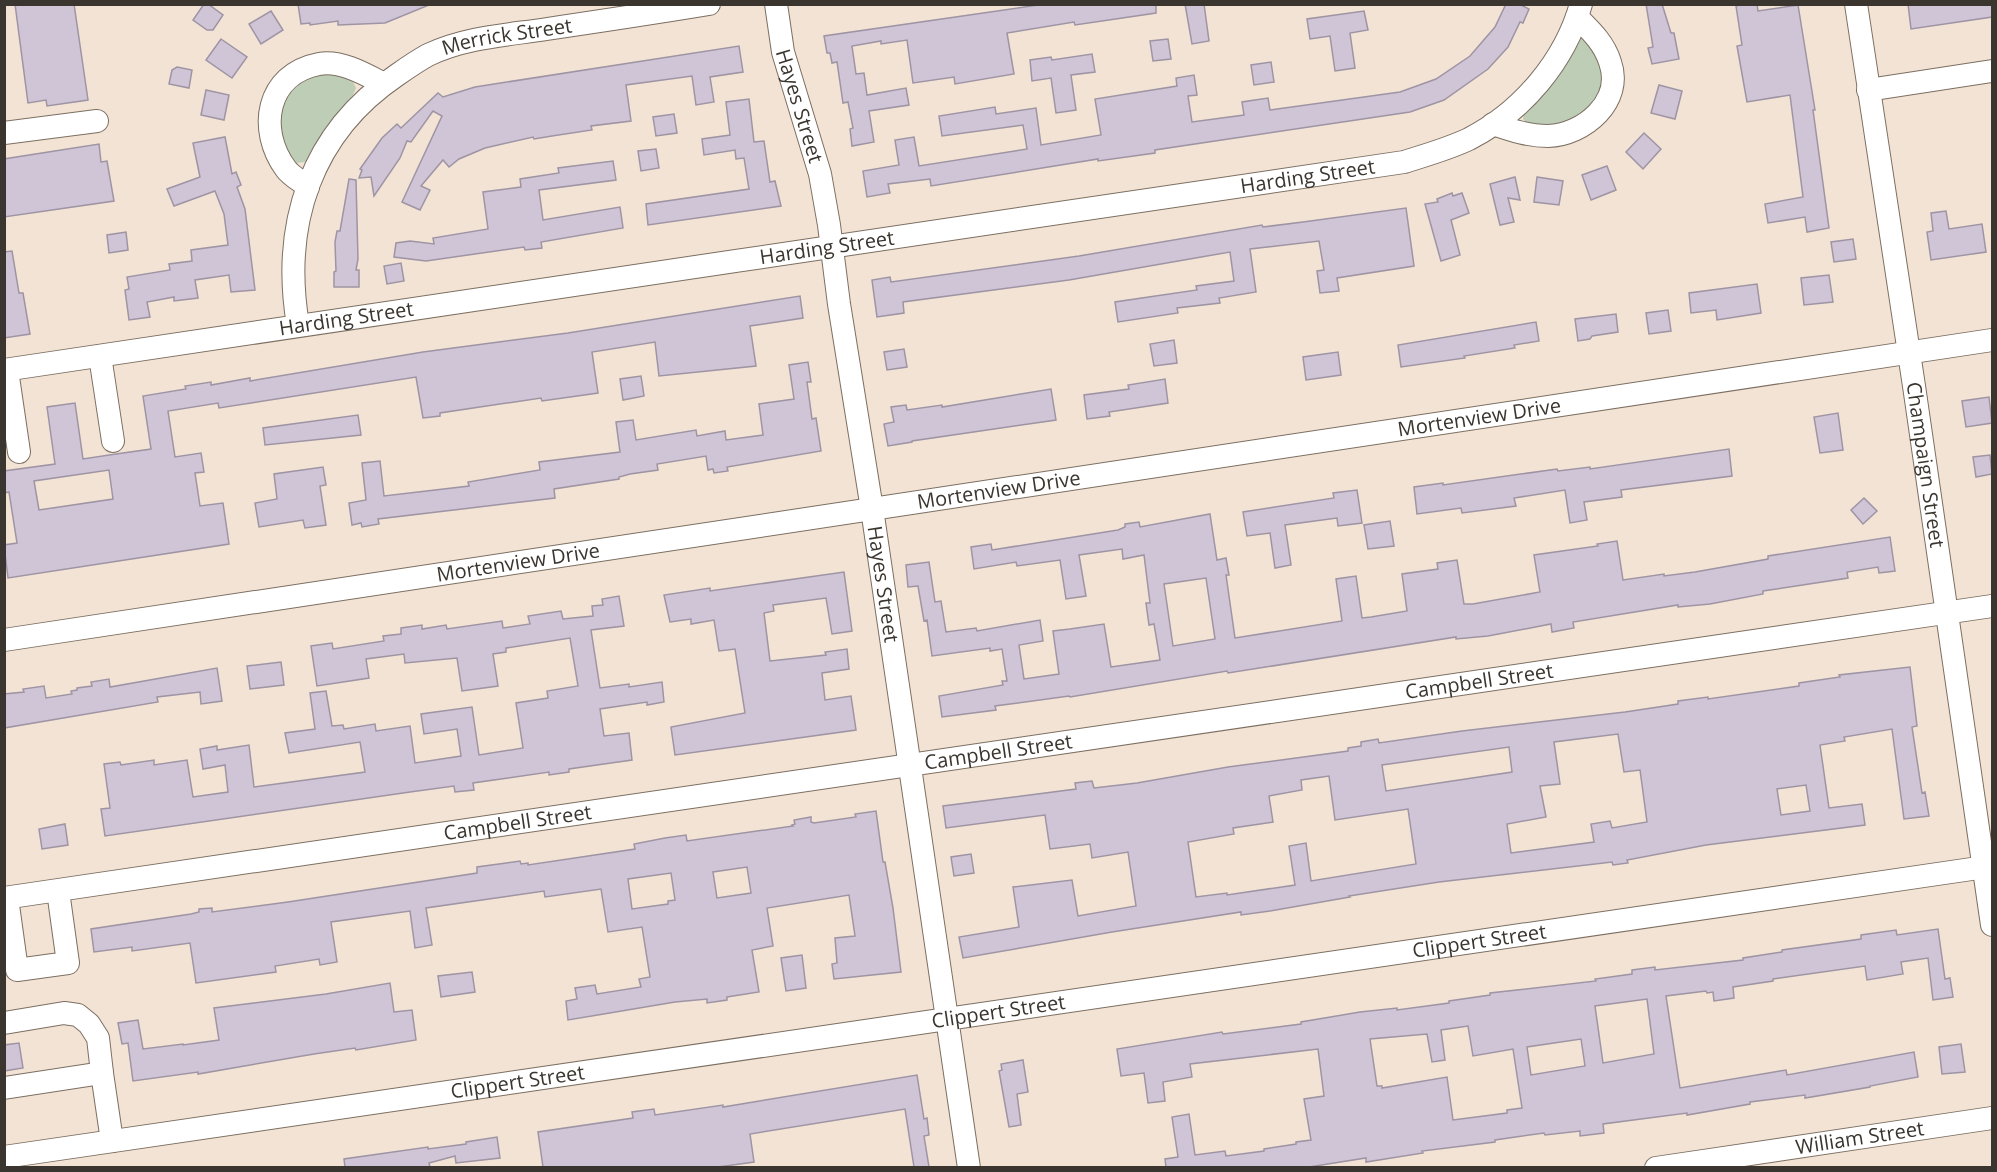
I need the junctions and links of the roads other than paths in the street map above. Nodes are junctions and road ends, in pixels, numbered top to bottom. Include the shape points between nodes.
1 (709, 4) edge
2 (776, 4) edge
3 (1856, 4) edge
4 (1579, 11) edge
5 (1992, 71) edge
6 (384, 84) junction
7 (1868, 90) junction
8 (97, 121) dead end
9 (1493, 124) junction
10 (4, 133) edge
11 (308, 187) junction
12 (833, 248) junction
13 (298, 325) junction
14 (1992, 340) edge
15 (1909, 353) junction
16 (100, 356) junction
17 (6, 370) edge
18 (113, 441) dead end
19 (20, 452) dead end
20 (872, 509) junction
21 (1992, 606) edge
22 (1947, 613) junction
23 (4, 640) edge
24 (910, 766) junction
25 (1988, 866) edge
26 (58, 891) junction
27 (6, 898) edge
28 (1992, 925) edge
29 (947, 1019) junction
30 (4, 1023) edge
31 (102, 1073) junction
32 (4, 1088) edge
33 (1992, 1118) edge
34 (112, 1141) junction
35 (4, 1156) edge
36 (37, 1160) edge
37 (969, 1167) edge
38 (1656, 1167) edge

1 - 6 street, Merrick Street via 464,42 428,55
2 - 12 street, Hayes Street via 783,52 820,174
3 - 7 street, Champaign Street
4 - 9 street, Harding Street via 1547,73
4 - 9 street via 1611,64 1612,84 1606,103 1574,131 1549,136 1523,134
5 - 7 street
6 - 11 street, Merrick Street via 336,133
6 - 11 street via 353,68 320,64 293,73 275,92 269,120 274,147 287,170
7 - 15 street, Champaign Street
8 - 10 street
9 - 12 street, Harding Street via 1441,151 1404,162
11 - 13 street, Merrick Street via 294,242
12 - 13 street, Harding Street
12 - 20 street, Hayes Street
13 - 16 street, Harding Street
14 - 15 street, Mortenview Drive
15 - 20 street, Mortenview Drive
15 - 22 street, Champaign Street
16 - 17 street, Harding Street
16 - 18 street
17 - 19 street
20 - 23 street, Mortenview Drive
20 - 24 street, Hayes Street
21 - 22 street, Campbell Street
22 - 24 street, Campbell Street
22 - 25 street, Champaign Street
24 - 26 street, Campbell Street
24 - 29 street, Hayes Street
25 - 28 street, Champaign Street
25 - 29 street, Clippert Street
26 - 27 street, Campbell Street
26 - 27 street via 68,963 17,970
29 - 34 street, Clippert Street
29 - 37 street, Hayes Street
30 - 31 street via 64,1013 78,1015 98,1038
31 - 32 street
31 - 34 street
33 - 38 street, William Street
34 - 36 street, Clippert Street
35 - 36 street, Clippert Street

